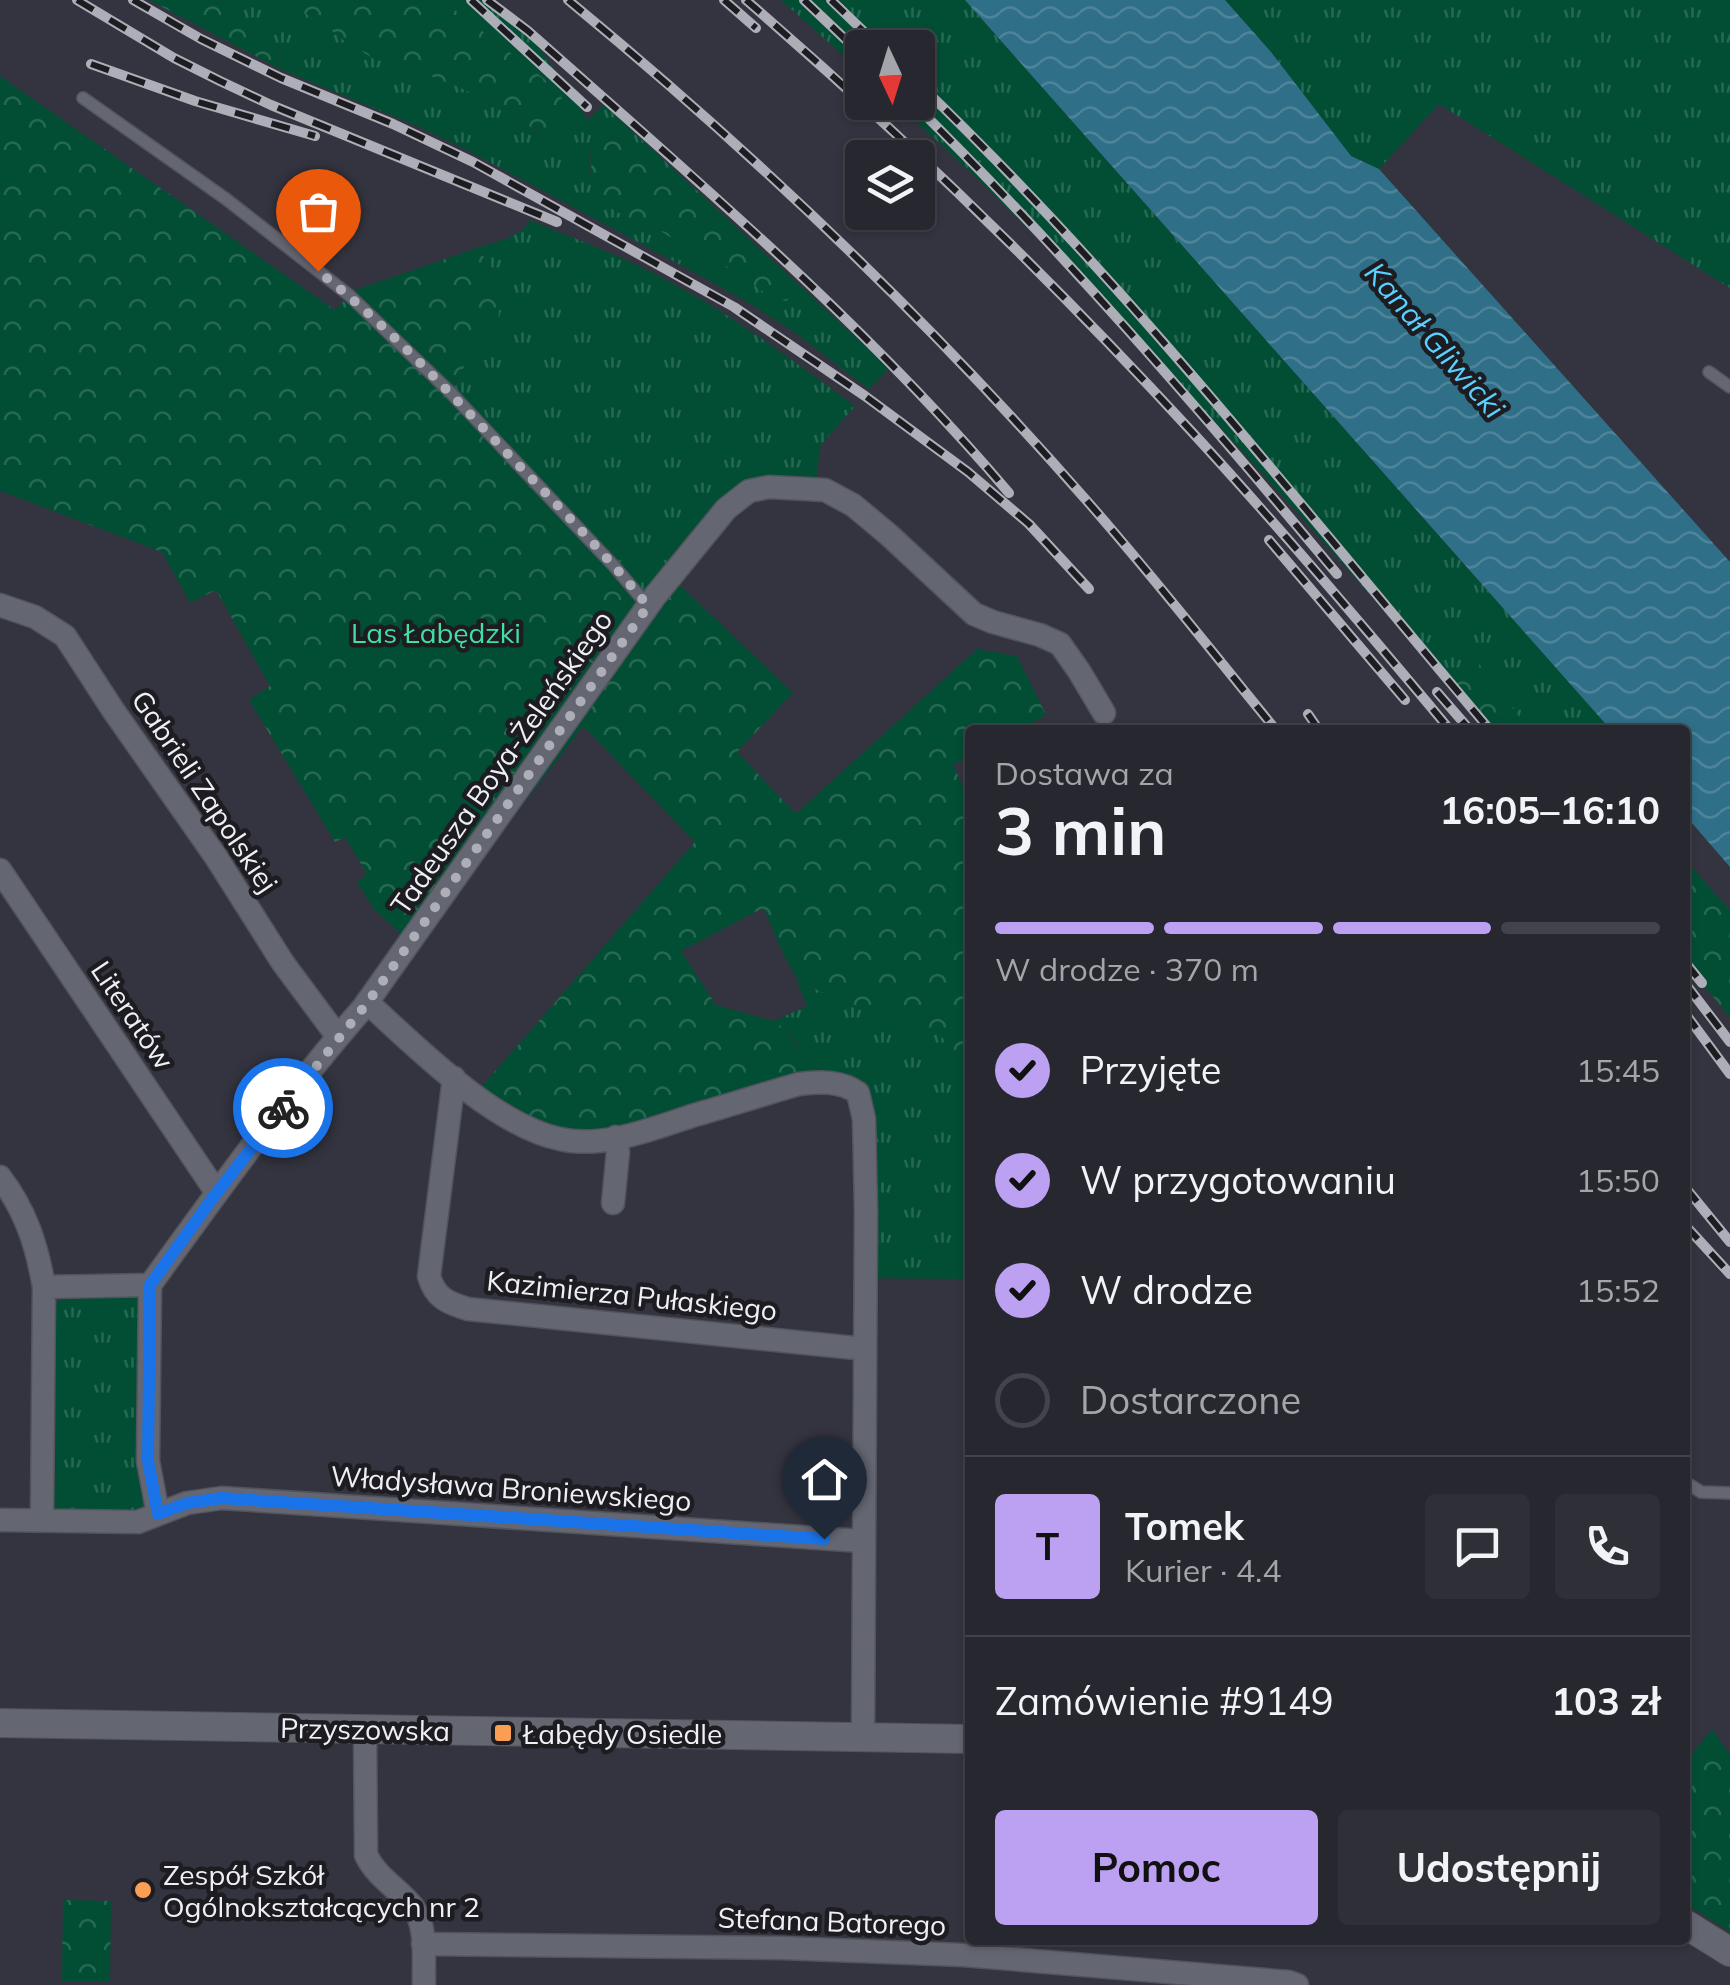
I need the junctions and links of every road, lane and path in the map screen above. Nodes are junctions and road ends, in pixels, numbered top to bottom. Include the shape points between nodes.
1 (83, 98) dead end
2 (1709, 372) dead end
3 (1730, 387) edge
4 (0, 606) edge
5 (648, 606) junction
6 (1104, 714) dead end
7 (0, 870) edge
8 (368, 1002) junction
9 (338, 1037) junction
10 (454, 1078) junction
11 (616, 1137) junction
12 (0, 1178) edge
13 (217, 1193) junction
14 (613, 1203) dead end
15 (150, 1285) junction
16 (44, 1287) junction
17 (865, 1348) junction
18 (1690, 1485) edge
19 (1730, 1493) edge
20 (158, 1514) junction
21 (0, 1520) edge
22 (42, 1520) junction
23 (862, 1541) junction
24 (0, 1723) edge
25 (364, 1728) junction
26 (863, 1737) junction
27 (965, 1739) edge
28 (1690, 1927) edge
29 (423, 1944) junction
30 (1730, 1952) edge
31 (424, 1985) edge
32 (1298, 1985) edge

1 - 5 lane via 349,296 451,393
2 - 3 lane
4 - 9 street, Gabrieli Zapolskiej via 65,636
5 - 6 street, Tadeusza Boya-Żeleńskiego via 726,509 749,491 826,490 890,535 974,614 1060,644
5 - 8 street, Tadeusza Boya-Żeleńskiego
7 - 13 street, Literatów
8 - 9 street, Tadeusza Boya-Żeleńskiego
8 - 10 street
9 - 13 street, Tadeusza Boya-Żeleńskiego
10 - 11 street via 536,1133 597,1142
10 - 17 street, Kazimierza Pułaskiego via 430,1276 438,1296 450,1304
11 - 14 street
11 - 17 street via 798,1084 836,1083 858,1093 864,1119
12 - 16 street via 27,1220
13 - 15 street, Tadeusza Boya-Żeleńskiego
15 - 16 street
15 - 20 street via 148,1461
16 - 22 street
17 - 23 street
18 - 19 lane
20 - 22 street, Władysława Broniewskiego via 138,1522
20 - 23 street, Władysława Broniewskiego via 222,1498
21 - 22 street, Władysława Broniewskiego
23 - 26 street
24 - 25 street, Przyszowska
25 - 26 street, Przyszowska
25 - 29 street via 366,1855 414,1908
26 - 27 street, Przyszowska
28 - 30 street
29 - 31 street
29 - 32 street, Stefana Batorego via 963,1955

